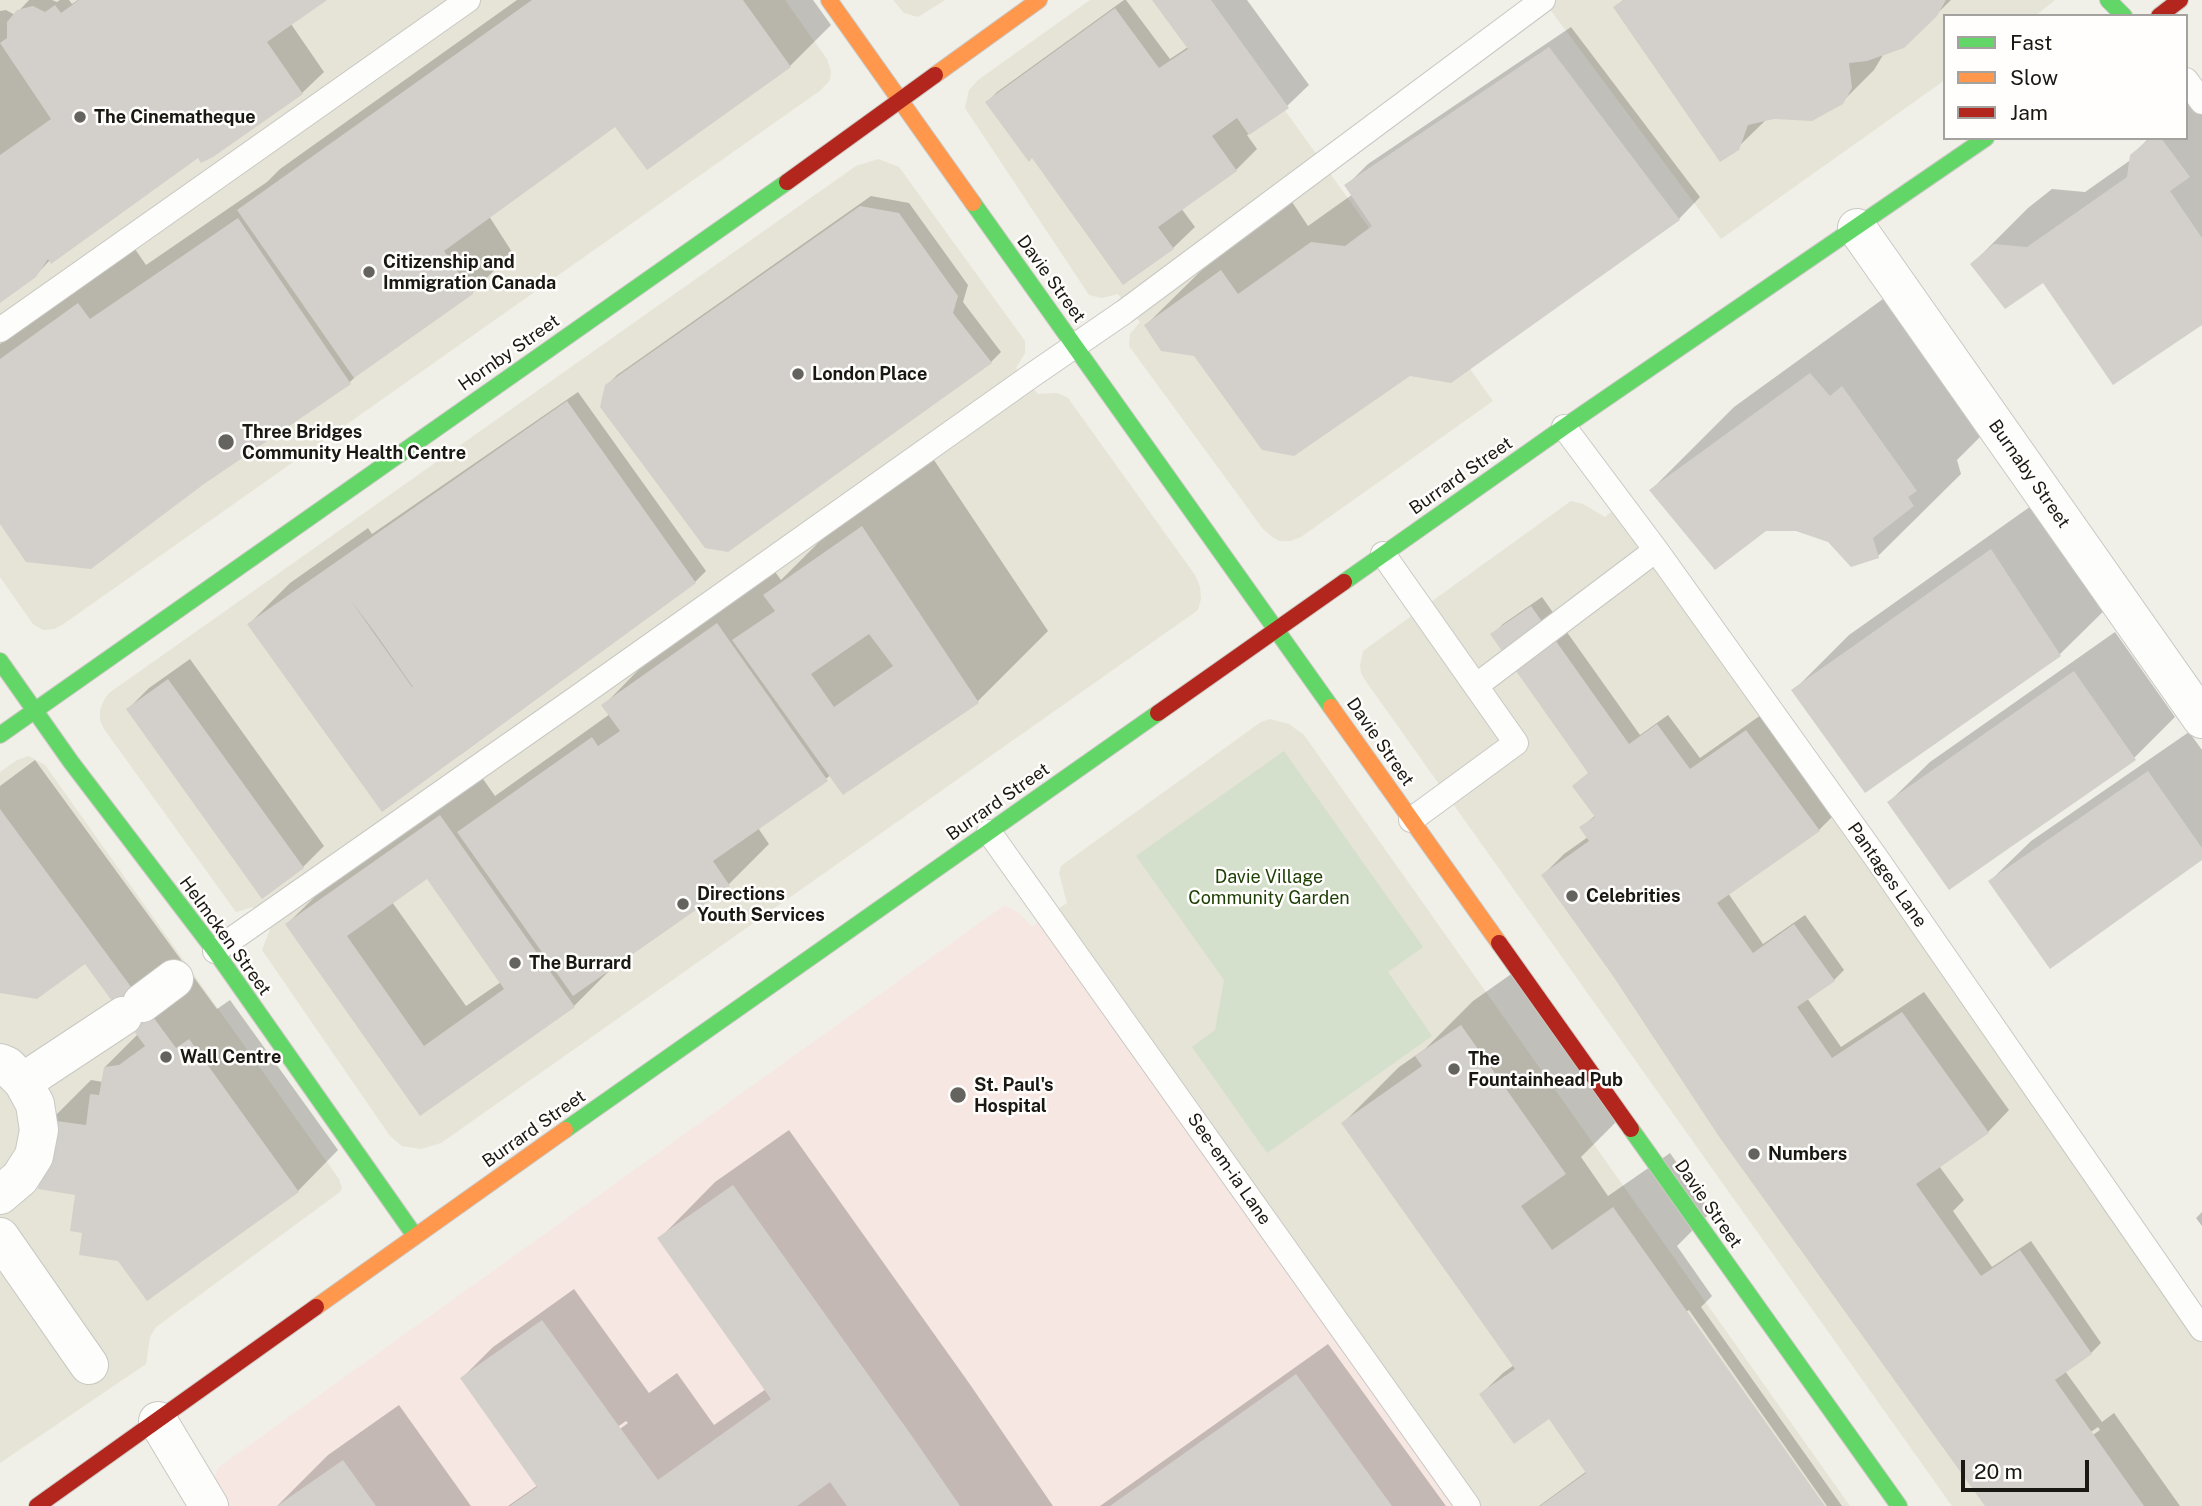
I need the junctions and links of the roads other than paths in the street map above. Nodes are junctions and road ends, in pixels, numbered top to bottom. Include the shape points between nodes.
1 (468, 0) edge
2 (829, 0) edge
3 (1039, 0) edge
4 (1543, 0) edge
5 (2108, 0) edge
6 (2180, 0) edge
7 (2122, 14) edge
8 (2162, 14) edge
9 (2188, 83) edge
10 (901, 101) junction
11 (2202, 102) edge
12 (1983, 140) edge
13 (1857, 228) junction
14 (0, 330) edge
15 (1076, 346) junction
16 (1564, 427) junction
17 (1656, 550) junction
18 (1383, 554) junction
19 (1276, 630) junction
20 (0, 661) edge
21 (1477, 685) junction
22 (34, 711) junction
23 (2202, 719) edge
24 (0, 735) edge
25 (1411, 820) junction
26 (989, 832) junction
27 (215, 951) junction
28 (174, 979) dead end
29 (11, 1072) edge
30 (0, 1195) edge
31 (415, 1236) junction
32 (0, 1237) edge
33 (2202, 1329) edge
34 (89, 1364) dead end
35 (158, 1421) junction
36 (37, 1506) edge
37 (209, 1506) edge
38 (1468, 1506) edge
39 (1899, 1506) edge

1 - 14 lane
2 - 10 main road, Davie Street
3 - 10 main road, Hornby Street
4 - 15 lane
5 - 7 main road
6 - 8 main road
9 - 11 lane
10 - 15 main road, Davie Street
10 - 22 main road, Hornby Street
12 - 13 main road, Burrard Street
13 - 16 main road, Burrard Street
13 - 23 street, Burnaby Street
15 - 19 main road, Davie Street
15 - 27 lane
16 - 17 lane, Pantages Lane
16 - 18 main road, Burrard Street
17 - 21 lane
17 - 33 lane, Pantages Lane via 1877,859
18 - 19 main road, Burrard Street
18 - 21 lane
19 - 25 main road, Davie Street
19 - 26 main road, Burrard Street
20 - 22 main road, Helmcken Street
21 - 25 lane via 1516,743
22 - 24 main road, Hornby Street
22 - 27 main road, Helmcken Street
25 - 39 main road, Davie Street
26 - 31 main road, Burrard Street
26 - 38 lane, See-em-ia Lane
27 - 31 main road, Helmcken Street
28 - 29 street via 133,1009
29 - 30 street via 35,1104 39,1130 34,1156 20,1178
31 - 35 main road, Burrard Street
32 - 34 street
35 - 36 main road, Burrard Street
35 - 37 street

